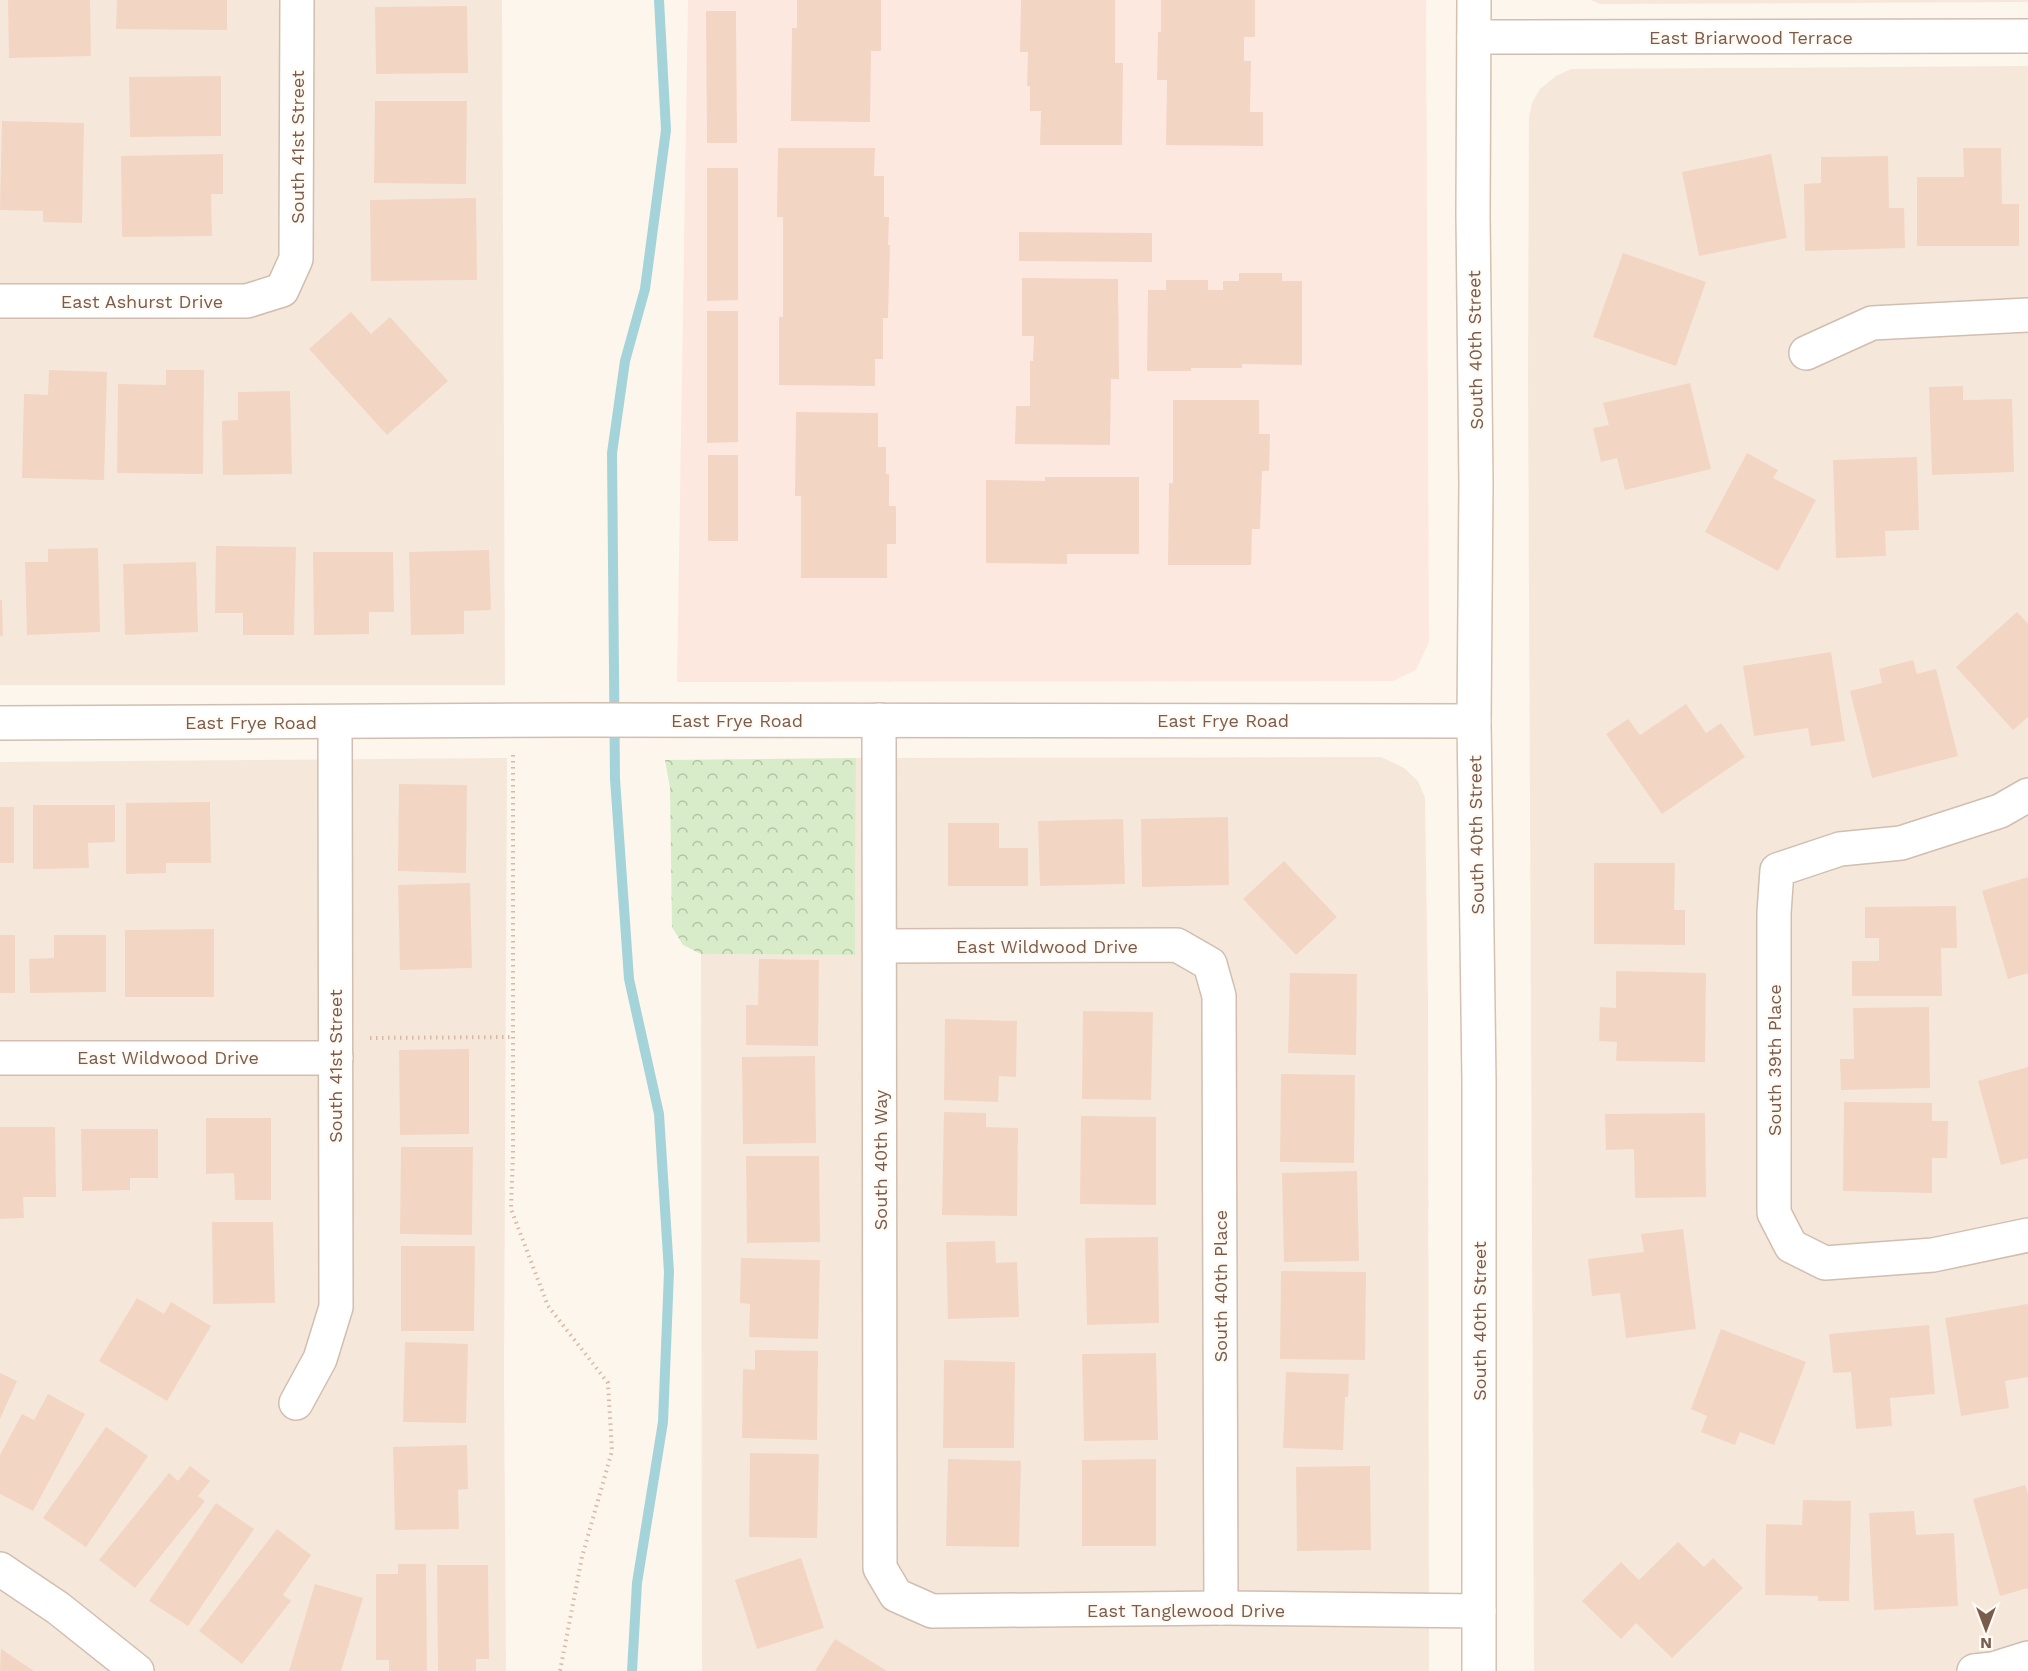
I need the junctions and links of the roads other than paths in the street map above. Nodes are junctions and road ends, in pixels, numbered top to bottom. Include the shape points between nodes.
1 (297, 0) edge
2 (1474, 0) edge
3 (2028, 36) edge
4 (1474, 37) junction
5 (282, 290) joint
6 (0, 301) edge
7 (2028, 315) edge
8 (1806, 353) dead end
9 (879, 720) junction
10 (1474, 721) junction
11 (335, 722) junction
12 (0, 723) edge
13 (2028, 795) edge
14 (880, 946) junction
15 (1210, 964) joint
16 (335, 1048) junction
17 (0, 1058) edge
18 (2028, 1235) edge
19 (296, 1403) dead end
20 (0, 1569) edge
21 (896, 1595) joint
22 (1221, 1608) junction
23 (1479, 1611) junction
24 (2028, 1658) edge
25 (133, 1670) edge
26 (1479, 1671) edge
27 (1974, 1671) edge

1 - 5 street, South 41st Street via 296,259
2 - 4 street, South 40th Street
3 - 4 street, East Briarwood Terrace
4 - 10 street, South 40th Street
5 - 6 street, East Ashurst Drive via 247,301
7 - 8 street via 1872,322
9 - 10 street, East Frye Road
9 - 11 street, East Frye Road
9 - 14 street, South 40th Way
10 - 23 street, South 40th Street
11 - 12 street, East Frye Road
11 - 16 street, South 41st Street
13 - 18 street, South 39th Place via 2000,811 1901,843 1840,849 1777,870 1774,913 1774,1214 1791,1246 1825,1263 1934,1255
14 - 15 street, East Wildwood Drive via 1177,945
14 - 21 street, South 40th Way via 880,1568
15 - 22 street, South 40th Place via 1219,996
16 - 17 street, East Wildwood Drive
16 - 19 street, South 41st Street via 336,1307 320,1359
20 - 25 street via 58,1608
21 - 22 street, East Tanglewood Drive via 932,1611
22 - 23 street, East Tanglewood Drive
23 - 26 street, South 40th Street
24 - 27 street

